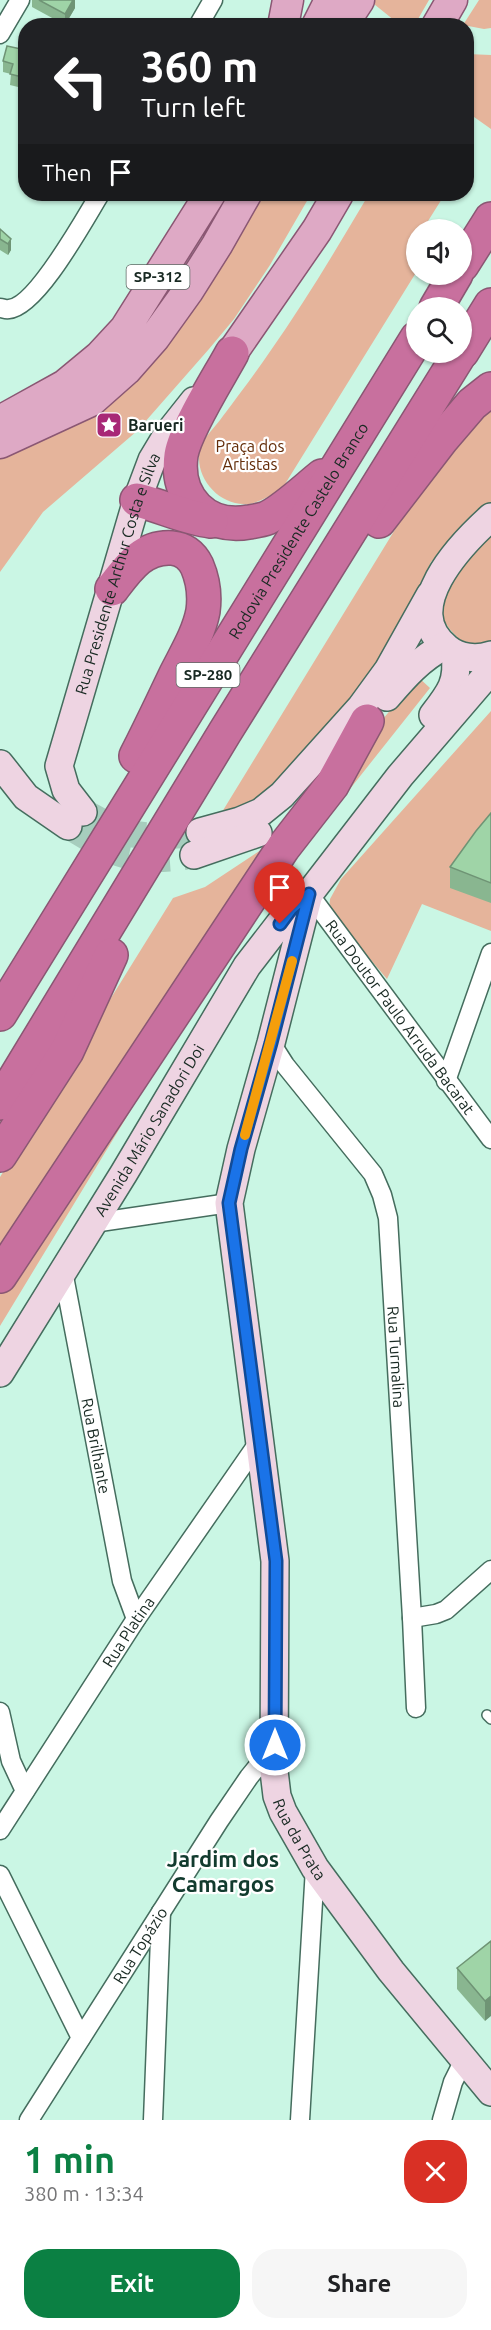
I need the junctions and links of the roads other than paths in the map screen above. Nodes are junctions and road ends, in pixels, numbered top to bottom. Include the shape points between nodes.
1 (20, 0) edge
2 (213, 0) edge
3 (288, 0) edge
4 (330, 0) edge
5 (359, 0) edge
6 (452, 0) edge
7 (203, 18) edge
8 (285, 18) edge
9 (321, 18) edge
10 (347, 18) edge
11 (442, 18) edge
12 (0, 34) edge
13 (96, 201) edge
14 (206, 201) edge
15 (242, 201) edge
16 (334, 201) edge
17 (491, 219) edge
18 (472, 249) edge
19 (491, 305) edge
20 (0, 308) edge
21 (472, 336) edge
22 (232, 352) junction
23 (406, 356) edge
24 (455, 363) edge
25 (491, 389) edge
26 (0, 421) edge
27 (0, 443) edge
28 (340, 462) junction
29 (137, 500) junction
30 (491, 517) edge
31 (219, 522) junction
32 (112, 589) junction
33 (430, 595) junction
34 (449, 650) junction
35 (491, 655) edge
36 (491, 670) edge
37 (367, 721) junction
38 (225, 732) junction
39 (0, 764) edge
40 (400, 776) junction
41 (179, 807) junction
42 (309, 894) junction
43 (491, 953) edge
44 (247, 966) junction
45 (27, 968) junction
46 (287, 978) junction
47 (0, 1008) edge
48 (0, 1014) edge
49 (271, 1043) junction
50 (446, 1081) junction
51 (0, 1103) edge
52 (491, 1139) edge
53 (0, 1155) edge
54 (229, 1203) junction
55 (93, 1223) junction
56 (63, 1271) junction
57 (0, 1276) edge
58 (0, 1373) edge
59 (261, 1439) junction
60 (491, 1570) edge
61 (412, 1618) junction
62 (136, 1619) junction
63 (416, 1708) dead end
64 (0, 1712) edge
65 (275, 1745) junction
66 (25, 1791) junction
67 (0, 1830) edge
68 (315, 1868) junction
69 (0, 1875) edge
70 (161, 1912) junction
71 (81, 2038) junction
72 (464, 2060) junction
73 (490, 2087) edge
74 (29, 2120) edge
75 (153, 2120) edge
76 (300, 2120) edge
77 (442, 2120) edge

1 - 12 street
2 - 7 street
3 - 8 main road
4 - 9 main road
5 - 10 main road
6 - 11 main road
13 - 20 street via 42,284 26,301 10,309
14 - 26 main road, SP-312 via 125,329 100,356 66,385
15 - 27 main road via 188,291 126,370 91,401
16 - 22 main road
17 - 18 highway
19 - 21 highway, SP-280
22 - 29 main road, Rua Presidente Arthur Costa e Silva via 167,435 152,460
22 - 31 highway via 190,433 182,453 180,477 187,495 200,511
23 - 28 highway, Rodovia Presidente Castelo Branco / SP-280
24 - 38 highway, SP-280
25 - 38 highway via 472,404 442,439 383,515 311,631 259,704
28 - 31 highway via 267,518
28 - 45 highway, Rodovia Presidente Castelo Branco / SP-280
29 - 31 highway
29 - 32 main road, Rua Presidente Arthur Costa e Silva
30 - 33 main road via 446,565
32 - 39 main road, Rua Presidente Arthur Costa e Silva via 59,766 76,819 26,797
32 - 45 highway via 134,561 154,549 177,548 195,562 203,590 203,610 195,636
33 - 34 main road via 429,626
33 - 37 main road via 388,670 361,707 282,795 261,812 197,844 246,838 266,829
34 - 35 main road via 483,658
34 - 37 main road via 425,657 411,668
34 - 40 main road via 457,671 454,684 416,737
36 - 40 main road
37 - 57 highway via 332,785 283,848
38 - 41 highway, SP-280
40 - 42 main road
41 - 51 highway, SP-280
41 - 53 highway via 66,1051
42 - 44 main road, Avenida Mário Sanadori Doi via 291,909
42 - 46 main road, Rua da Prata
42 - 50 street, Rua Doutor Paulo Arruda Bacarat
43 - 50 street
44 - 46 main road via 273,965
44 - 55 main road, Avenida Mário Sanadori Doi
45 - 47 highway, Rodovia Presidente Castelo Branco
45 - 48 highway, Rodovia Presidente Castelo Branco / SP-280
46 - 49 main road, Rua da Prata
49 - 54 main road, Rua da Prata
49 - 61 street, Rua Turmalina via 373,1174 388,1218
50 - 52 street, Rua Doutor Paulo Arruda Bacarat
54 - 55 street
54 - 59 main road, Rua da Prata
55 - 56 main road, Avenida Mário Sanadori Doi
56 - 58 main road, Avenida Mário Sanadori Doi
56 - 62 street, Rua Brilhante via 122,1581
59 - 62 street, Rua Platina
59 - 65 main road, Rua da Prata via 276,1561
60 - 61 street via 446,1610
61 - 63 street, Rua Turmalina
62 - 66 street, Rua Platina
64 - 66 street via 10,1761
65 - 68 main road, Rua da Prata via 277,1796
65 - 70 street, Rua Topázio via 243,1785
66 - 67 street, Rua Platina
68 - 72 main road, Rua da Prata via 391,1971
68 - 76 street
69 - 71 street
70 - 71 street, Rua Topázio
70 - 75 street
71 - 74 street, Rua Topázio
72 - 73 main road, Rua da Prata
72 - 77 street

